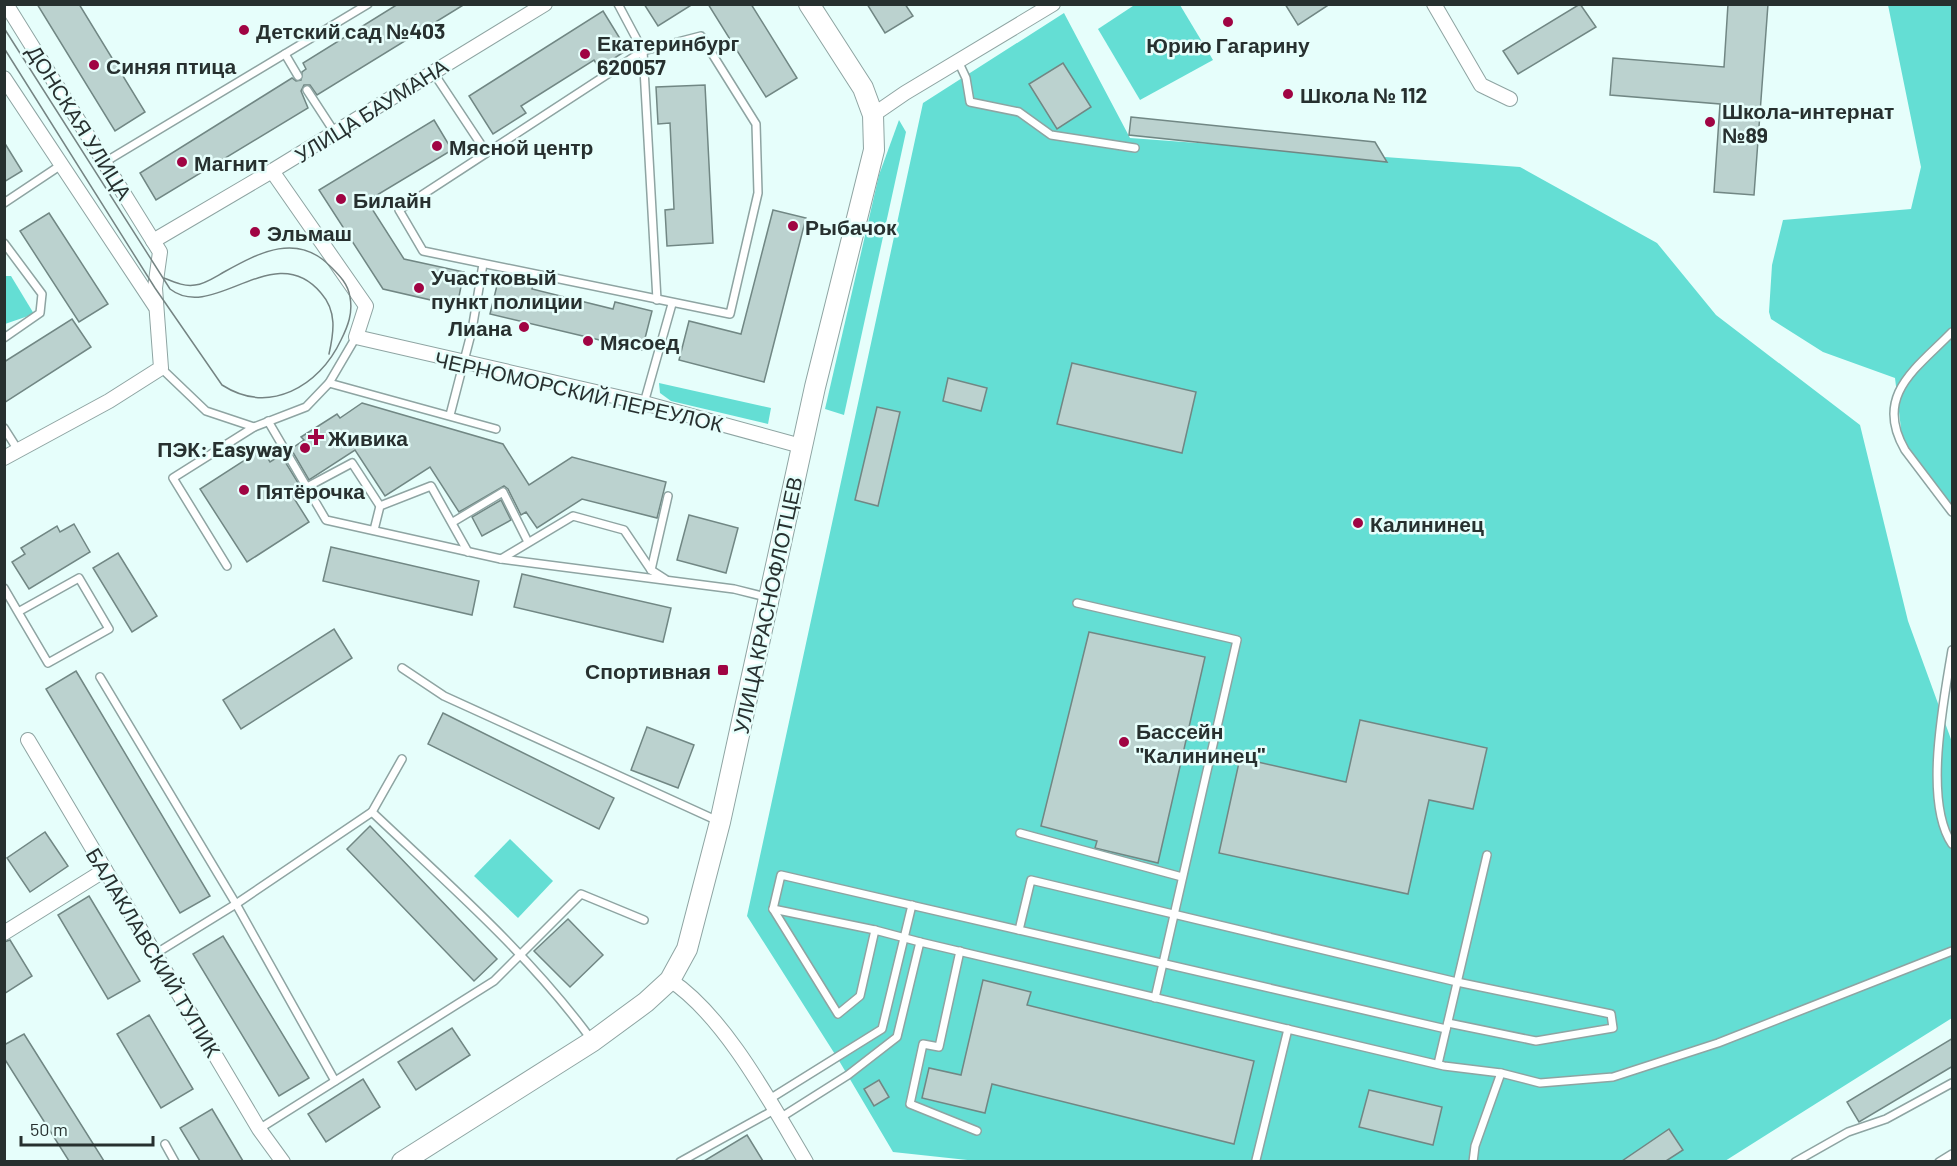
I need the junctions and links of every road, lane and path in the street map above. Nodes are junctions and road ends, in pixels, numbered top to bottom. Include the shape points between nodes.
1 (6, 4) edge
2 (368, 4) edge
3 (545, 4) edge
4 (618, 4) edge
5 (809, 4) edge
6 (1053, 4) edge
7 (1434, 4) edge
8 (530, 8) edge
9 (643, 51) junction
10 (285, 54) junction
11 (958, 61) junction
12 (433, 72) junction
13 (298, 76) dead end
14 (4, 78) edge
15 (307, 90) dead end
16 (1510, 99) dead end
17 (873, 115) junction
18 (335, 133) junction
19 (1135, 148) dead end
20 (486, 152) junction
21 (105, 162) junction
22 (61, 165) junction
23 (272, 171) junction
24 (4, 203) edge
25 (153, 241) junction
26 (4, 243) edge
27 (483, 264) junction
28 (657, 300) junction
29 (672, 304) junction
30 (156, 308) junction
31 (1953, 332) edge
32 (356, 337) junction
33 (4, 338) edge
34 (463, 363) junction
35 (161, 368) junction
36 (329, 383) junction
37 (644, 404) junction
38 (450, 415) junction
39 (268, 421) junction
40 (254, 427) junction
41 (4, 428) edge
42 (496, 429) dead end
43 (801, 446) junction
44 (18, 450) junction
45 (4, 458) edge
46 (307, 487) junction
47 (668, 496) dead end
48 (380, 506) junction
49 (1953, 512) edge
50 (453, 522) junction
51 (374, 530) junction
52 (528, 542) junction
53 (468, 552) junction
54 (501, 559) junction
55 (227, 566) dead end
56 (651, 570) junction
57 (668, 581) junction
58 (4, 588) edge
59 (770, 598) junction
60 (1077, 603) dead end
61 (18, 612) junction
62 (1953, 650) edge
63 (402, 668) dead end
64 (100, 677) dead end
65 (28, 741) dead end
66 (402, 759) dead end
67 (372, 812) junction
68 (720, 822) junction
69 (1020, 833) dead end
70 (1953, 844) edge
71 (1487, 855) dead end
72 (105, 870) junction
73 (1182, 877) junction
74 (236, 904) junction
75 (912, 905) junction
76 (773, 909) junction
77 (1174, 913) junction
78 (644, 920) dead end
79 (875, 930) junction
80 (1019, 930) junction
81 (4, 933) edge
82 (904, 937) junction
83 (920, 942) junction
84 (960, 951) junction
85 (1953, 951) edge
86 (155, 954) junction
87 (521, 954) junction
88 (1163, 962) junction
89 (670, 980) junction
90 (1457, 982) junction
91 (1155, 998) junction
92 (1447, 1026) junction
93 (1288, 1029) junction
94 (593, 1041) junction
95 (1438, 1064) junction
96 (1501, 1073) junction
97 (335, 1081) junction
98 (1953, 1083) edge
99 (774, 1110) junction
100 (259, 1129) junction
101 (977, 1131) dead end
102 (165, 1144) dead end
103 (1953, 1154) edge
104 (1256, 1160) dead end
105 (176, 1161) edge
106 (283, 1161) edge
107 (402, 1161) edge
108 (680, 1161) edge
109 (806, 1161) edge
110 (1473, 1161) edge
111 (1796, 1161) edge
112 (1940, 1161) edge

1 - 21 street, ДОНСКАЯ УЛИЦА
2 - 10 lane
3 - 8 street, УЛИЦА БАУМАНА
4 - 9 lane
5 - 17 main road, УЛИЦА КРАСНОФЛОТЦЕВ via 863,88
6 - 11 street
7 - 16 street via 1481,85
8 - 12 street, УЛИЦА БАУМАНА
9 - 20 lane
9 - 28 lane
9 - 29 lane via 701,36 756,124 758,193 730,315
10 - 13 lane
10 - 21 lane
11 - 17 street
11 - 19 lane via 970,102 1019,112 1051,135
12 - 18 street, УЛИЦА БАУМАНА
12 - 20 lane
14 - 22 street, ДОНСКАЯ УЛИЦА
15 - 18 lane
17 - 43 main road, УЛИЦА КРАСНОФЛОТЦЕВ via 874,150
18 - 23 street, УЛИЦА БАУМАНА
20 - 27 lane via 399,210 423,251
21 - 25 street, ДОНСКАЯ УЛИЦА
22 - 24 lane
22 - 30 street, ДОНСКАЯ УЛИЦА
23 - 25 street, УЛИЦА БАУМАНА
23 - 32 street via 366,306
25 - 30 street via 160,252
26 - 33 lane via 42,294 40,313
27 - 28 lane
27 - 34 lane
28 - 29 lane
29 - 37 lane
30 - 35 street
31 - 49 lane via 1900,386 1893,414 1905,450
32 - 34 street, ЧЕРНОМОРСКИЙ ПЕРЕУЛОК
32 - 36 lane
34 - 37 street, ЧЕРНОМОРСКИЙ ПЕРЕУЛОК
34 - 38 lane
35 - 40 lane via 206,411
35 - 44 street
36 - 38 lane
36 - 39 lane via 306,407
37 - 43 street, ЧЕРНОМОРСКИЙ ПЕРЕУЛОК
38 - 42 lane
39 - 40 lane
39 - 46 lane
40 - 55 lane via 173,478
41 - 44 lane
43 - 59 main road, УЛИЦА КРАСНОФЛОТЦЕВ
44 - 45 street
46 - 48 lane via 352,463
46 - 51 lane via 327,520
47 - 56 lane
48 - 50 lane via 431,486
48 - 51 lane
50 - 52 lane via 503,492
50 - 53 lane
51 - 53 lane
52 - 54 lane
52 - 56 lane via 573,516 624,530
53 - 54 lane
54 - 57 lane
56 - 57 lane
57 - 59 lane
58 - 61 lane
59 - 68 main road, УЛИЦА КРАСНОФЛОТЦЕВ
60 - 73 lane via 1237,640
61 - 61 lane via 78,578 109,629 48,663
62 - 70 lane via 1942,711 1938,770 1944,831
63 - 68 lane via 444,696
64 - 74 lane
65 - 72 street, БАЛАКЛАВСКИЙ ТУПИК
66 - 67 lane
67 - 74 lane
67 - 87 lane
68 - 89 main road, УЛИЦА КРАСНОФЛОТЦЕВ via 687,949
69 - 73 lane
71 - 90 lane
72 - 81 street
72 - 86 street, БАЛАКЛАВСКИЙ ТУПИК
73 - 77 lane
74 - 86 lane
74 - 97 lane
75 - 76 lane via 781,875
75 - 80 lane
75 - 82 lane
76 - 79 lane
76 - 79 lane via 838,1014 860,996
77 - 80 lane via 1031,880
77 - 88 lane
77 - 90 lane
78 - 87 lane via 581,894
79 - 82 lane
80 - 88 lane
82 - 83 lane
82 - 99 lane via 882,1029
83 - 84 lane
83 - 99 lane via 897,1037 848,1075
84 - 91 lane
84 - 101 lane via 939,1047 923,1044 910,1104
85 - 96 lane via 1718,1043 1613,1077 1540,1083
86 - 100 street, БАЛАКЛАВСКИЙ ТУПИК
87 - 94 lane
87 - 97 lane via 494,981
88 - 91 lane
88 - 92 lane
89 - 94 main road, УЛИЦА КРАСНОФЛОТЦЕВ
89 - 99 street via 692,994 713,1017
90 - 92 lane
90 - 92 lane via 1611,1014 1613,1028 1536,1041
91 - 93 lane
92 - 95 lane
93 - 95 lane
93 - 104 lane
94 - 107 main road, УЛИЦА КРАСНОФЛОТЦЕВ
95 - 96 lane
96 - 110 lane
97 - 100 lane
98 - 111 lane
99 - 108 lane
99 - 109 street
100 - 106 street, БАЛАКЛАВСКИЙ ТУПИК
102 - 105 lane
103 - 112 lane

